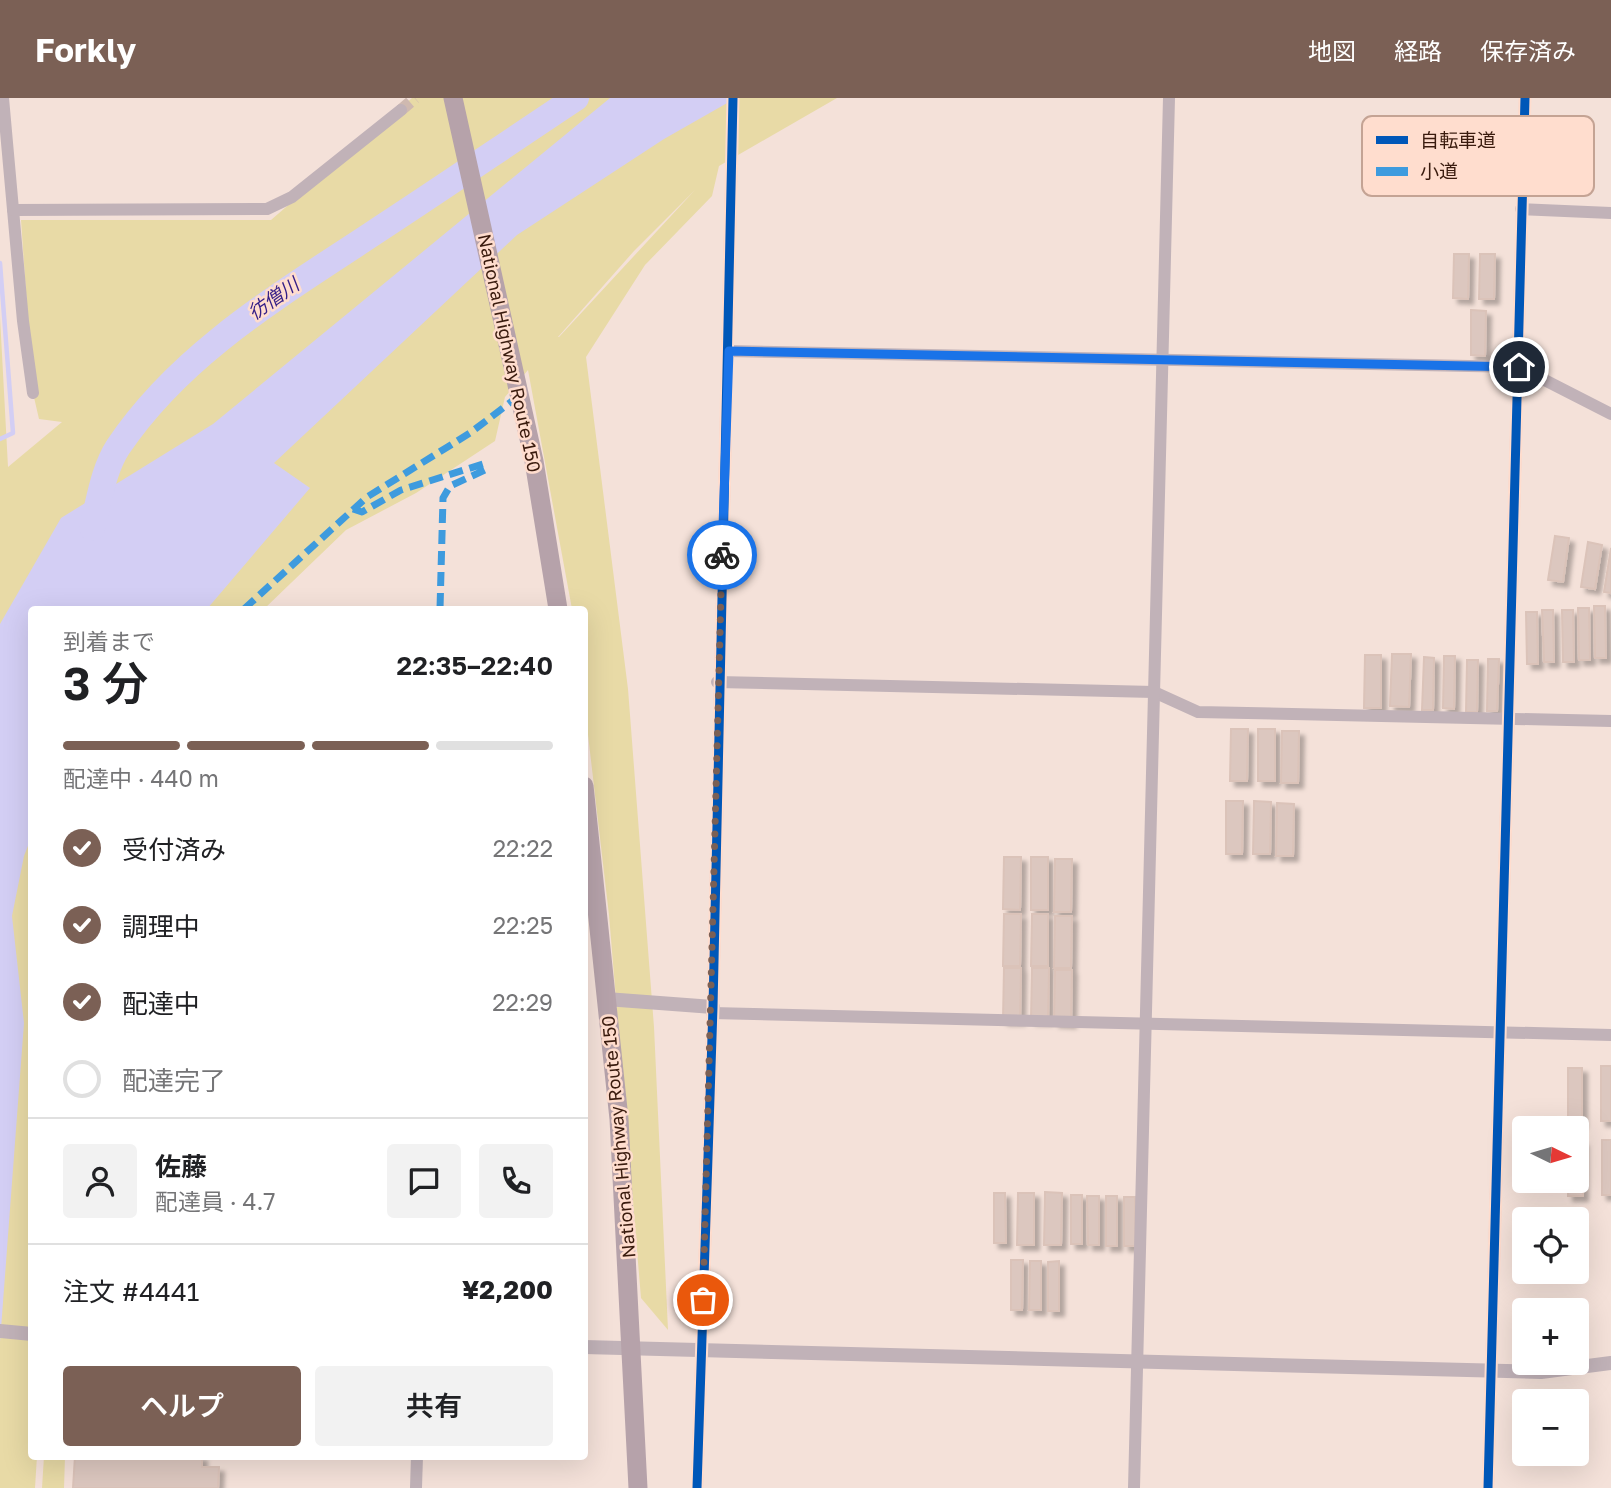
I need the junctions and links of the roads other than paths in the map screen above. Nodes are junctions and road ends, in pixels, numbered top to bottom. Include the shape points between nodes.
1 (3, 98) edge
2 (453, 98) edge
3 (733, 98) edge
4 (1169, 98) edge
5 (1525, 98) edge
6 (401, 110) tunnel mouth
7 (1524, 116) edge
8 (1521, 196) edge
9 (1521, 209) junction
10 (13, 210) junction
11 (1611, 214) edge
12 (729, 351) junction
13 (1162, 359) junction
14 (1519, 367) junction
15 (33, 393) dead end
16 (1611, 414) edge
17 (558, 606) edge
18 (718, 682) junction
19 (1154, 692) junction
20 (1508, 720) junction
21 (1611, 721) edge
22 (588, 817) edge
23 (606, 999) junction
24 (712, 1010) junction
25 (1145, 1024) junction
26 (1499, 1033) junction
27 (1611, 1035) edge
28 (0, 1331) edge
29 (28, 1334) edge
30 (588, 1347) edge
31 (632, 1348) junction
32 (701, 1352) junction
33 (1611, 1363) edge
34 (1137, 1364) junction
35 (1490, 1371) junction
36 (417, 1460) edge
37 (416, 1488) edge
38 (638, 1488) edge
39 (697, 1488) edge
40 (1134, 1488) edge
41 (1488, 1488) edge

1 - 10 street
2 - 17 highway, National Highway Route 150 via 534,461
3 - 12 street
4 - 13 street
5 - 7 street
6 - 10 street via 292,197 267,209
8 - 9 street
9 - 11 street
9 - 14 street
10 - 15 street
12 - 13 street
12 - 18 street
13 - 14 street
13 - 19 street
14 - 16 street
14 - 20 street
18 - 19 street
18 - 24 street
19 - 20 street via 1198,712
19 - 25 street
20 - 21 street
20 - 26 street
22 - 23 highway, National Highway Route 150
23 - 24 street
23 - 31 highway, National Highway Route 150 via 620,1119
24 - 25 street
24 - 32 street
25 - 26 street
25 - 34 street
26 - 27 street
26 - 35 street
28 - 29 street
30 - 31 street
31 - 32 street
31 - 38 highway, National Highway Route 150
32 - 34 street
32 - 39 street
33 - 35 street via 1541,1372
34 - 35 street
34 - 40 street
35 - 41 street
36 - 37 street

